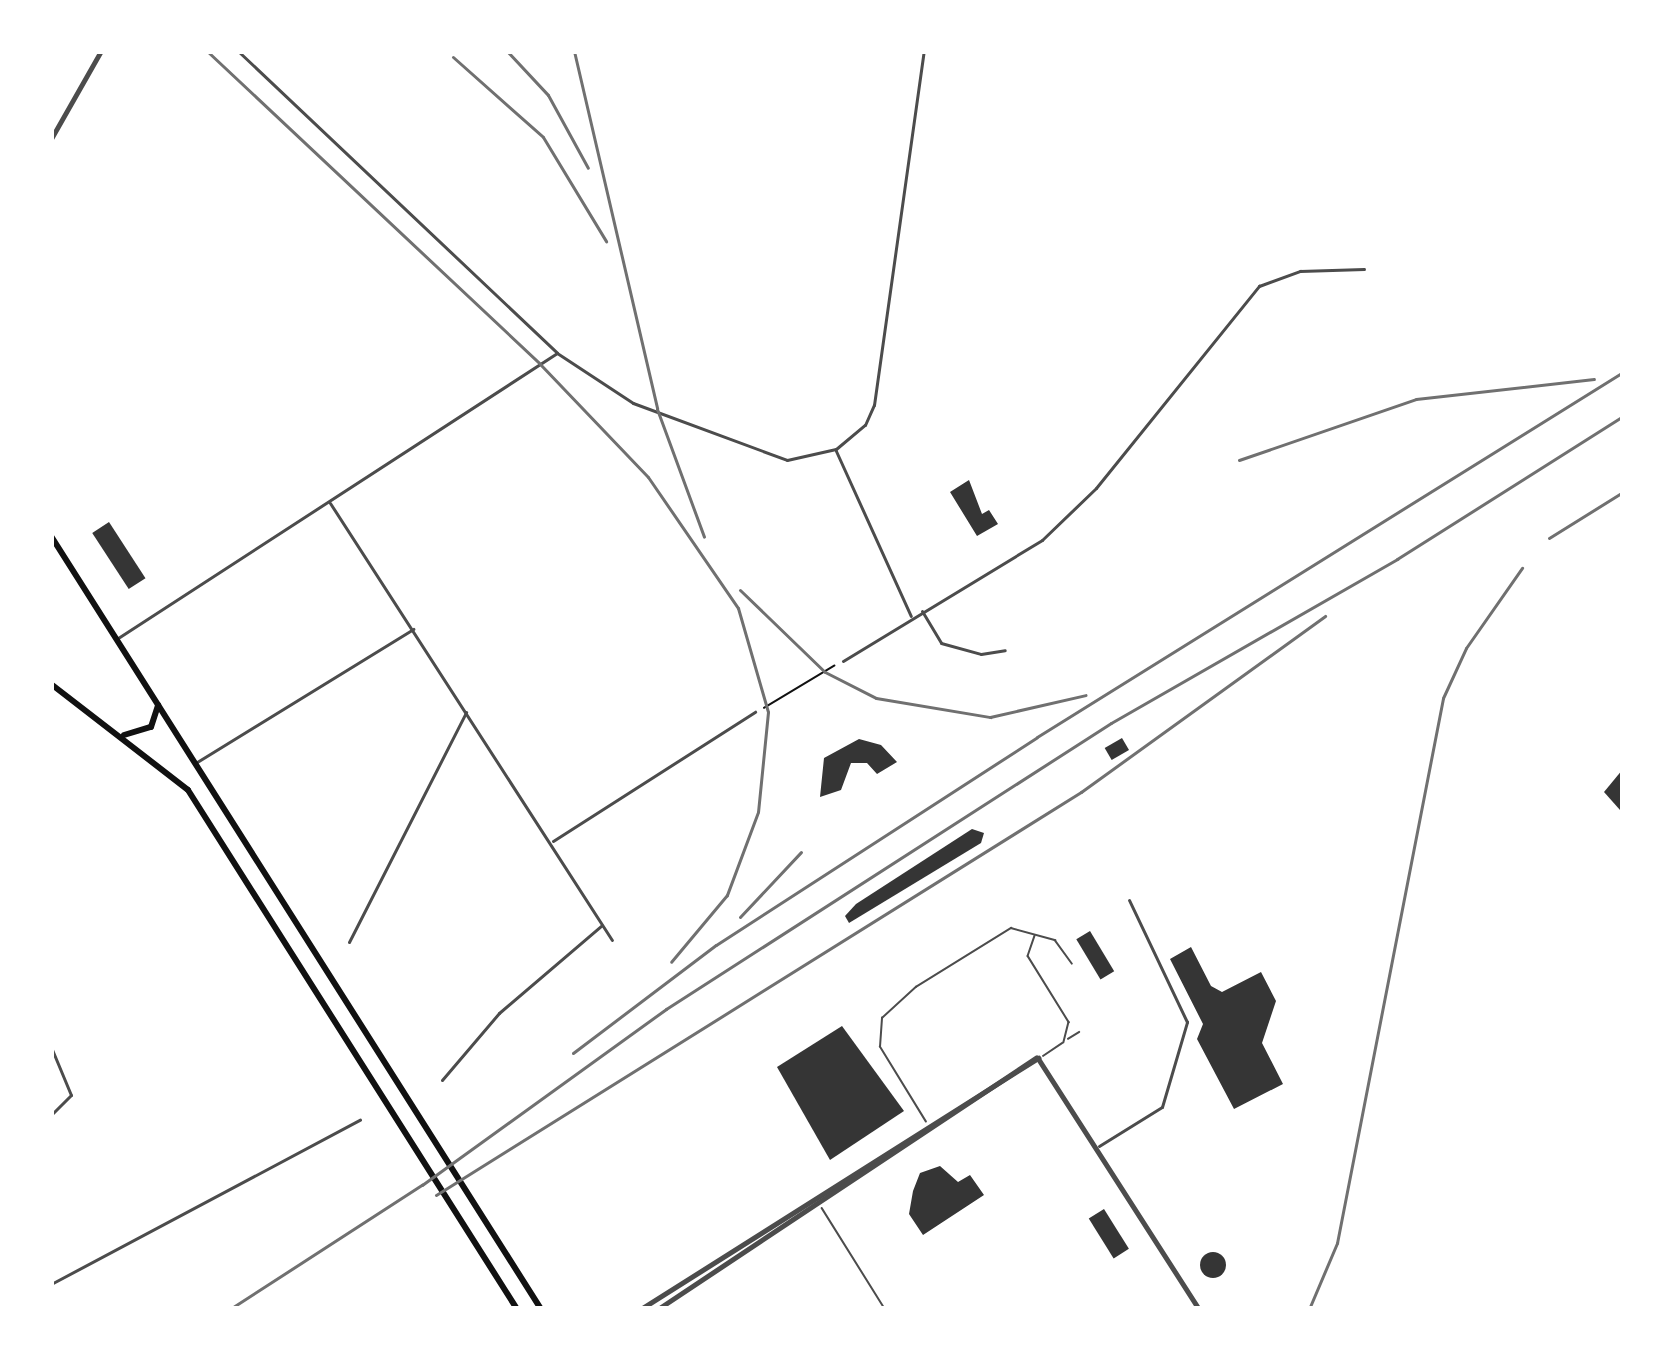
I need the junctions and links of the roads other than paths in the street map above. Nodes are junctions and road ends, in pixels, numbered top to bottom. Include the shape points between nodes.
1 (101, 51) edge
2 (238, 51) edge
3 (924, 51) edge
4 (51, 139) edge
5 (1364, 269) dead end
6 (557, 353) junction
7 (836, 449) junction
8 (329, 502) junction
9 (51, 536) edge
10 (921, 610) junction
11 (911, 616) junction
12 (415, 628) junction
13 (116, 639) junction
14 (1005, 650) dead end
15 (843, 661) road end
16 (51, 684) edge
17 (158, 704) junction
18 (467, 710) junction
19 (755, 712) road end
20 (121, 736) junction
21 (194, 764) junction
22 (551, 842) junction
23 (1130, 900) dead end
24 (602, 925) junction
25 (1036, 932) junction
26 (612, 940) dead end
27 (349, 942) dead end
28 (1072, 963) dead end
29 (1079, 1032) dead end
30 (1064, 1042) junction
31 (51, 1047) edge
32 (1038, 1058) junction
33 (442, 1080) dead end
34 (51, 1115) edge
35 (360, 1120) dead end
36 (928, 1125) junction
37 (1097, 1147) junction
38 (820, 1204) junction
39 (51, 1284) edge
40 (517, 1309) edge
41 (541, 1309) edge
42 (640, 1309) edge
43 (658, 1309) edge
44 (885, 1309) edge
45 (1199, 1309) edge

1 - 4 street
2 - 6 street
3 - 7 street via 874,405
5 - 10 street via 1300,271 1259,286 1056,527
6 - 7 street via 633,403 787,460
6 - 8 street
7 - 11 street
8 - 12 street
8 - 13 street
9 - 13 highway
10 - 11 street
10 - 14 street via 941,643 981,654
11 - 15 street
12 - 18 street
12 - 21 street
13 - 17 highway
16 - 20 highway
17 - 20 highway via 152,728
17 - 21 highway
18 - 22 street
18 - 27 street
19 - 22 street
20 - 40 highway via 188,790
21 - 41 highway
22 - 24 street
23 - 37 street via 1186,1022 1162,1107
24 - 26 street
24 - 33 street via 499,1012
25 - 28 lane via 1059,943
25 - 30 lane via 1028,956 1069,1022
25 - 36 lane via 1012,928 916,987 882,1018 878,1037
29 - 30 lane
30 - 32 lane
31 - 34 street via 71,1095
32 - 36 street
32 - 37 street
32 - 38 street
35 - 39 street
36 - 42 street
37 - 45 street
38 - 43 street
38 - 44 lane

